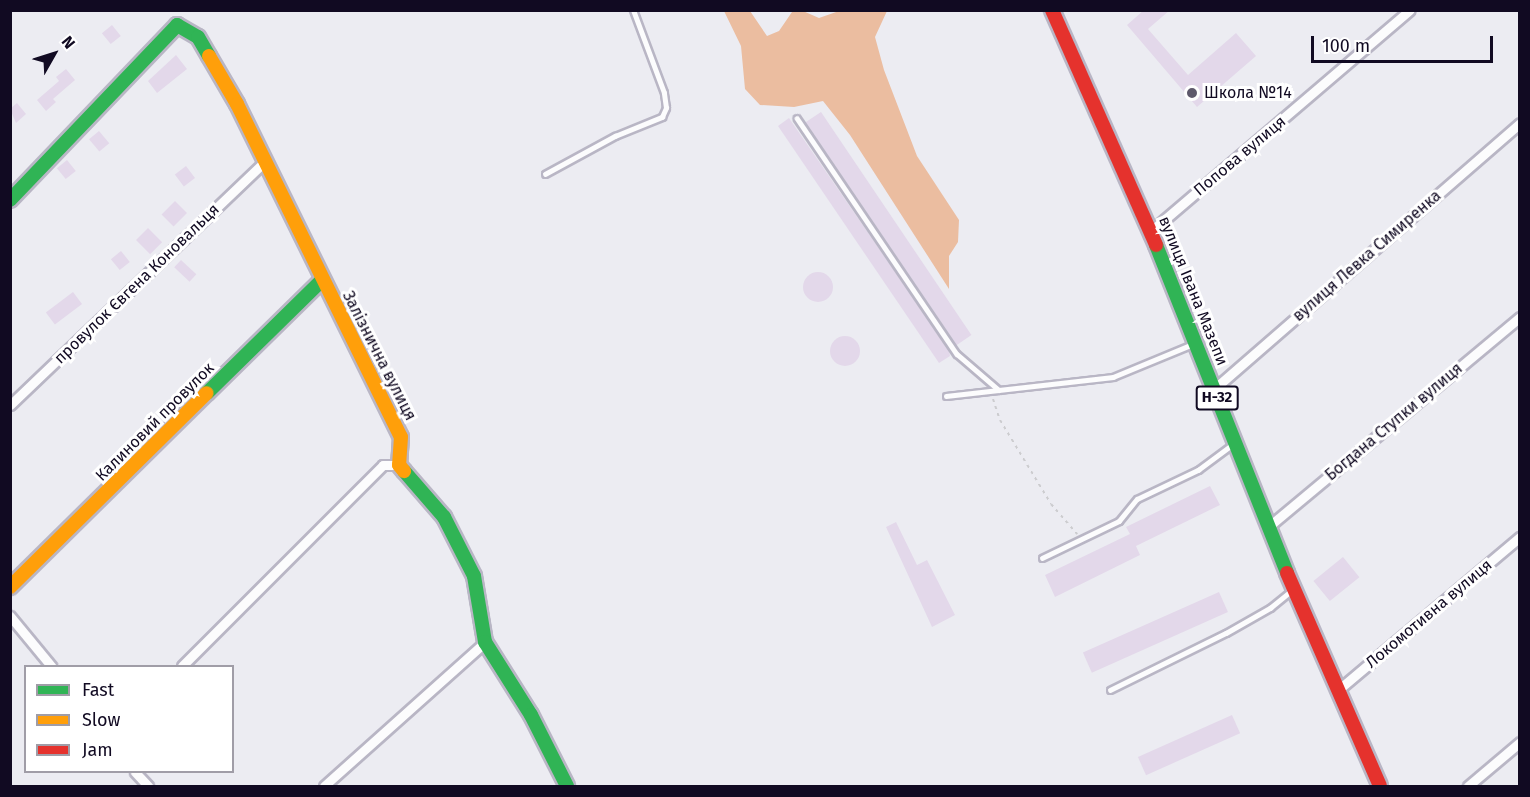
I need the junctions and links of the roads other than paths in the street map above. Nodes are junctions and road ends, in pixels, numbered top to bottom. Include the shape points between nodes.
1 (633, 10) edge
2 (1052, 10) edge
3 (1410, 10) edge
4 (797, 118) dead end
5 (1520, 123) edge
6 (264, 162) junction
7 (545, 174) dead end
8 (10, 200) edge
9 (1151, 231) junction
10 (322, 280) junction
11 (1520, 317) edge
12 (1195, 342) junction
13 (1214, 388) junction
14 (999, 390) junction
15 (946, 396) dead end
16 (10, 405) edge
17 (1235, 443) junction
18 (399, 465) junction
19 (1268, 527) junction
20 (1520, 537) edge
21 (1042, 558) dead end
22 (10, 587) edge
23 (1293, 589) junction
24 (10, 616) edge
25 (485, 642) junction
26 (50, 665) edge
27 (183, 665) edge
28 (1110, 690) dead end
29 (1338, 690) junction
30 (1520, 742) edge
31 (137, 773) edge
32 (148, 786) edge
33 (324, 786) edge
34 (567, 786) edge
35 (1380, 786) edge
36 (1468, 786) edge

1 - 7 lane via 664,93 666,108 662,117 615,136
2 - 9 street, вулиця Івана Мазепи / Н-32
3 - 9 street, Попова вулиця
4 - 14 lane via 957,354
5 - 13 street, вулиця Левка Симиренка
6 - 8 street, Залізнична вулиця via 237,104 198,37 177,25
6 - 10 street, Залізнична вулиця
6 - 16 street, провулок Євгена Коновальця
9 - 12 street, вулиця Івана Мазепи / Н-32
10 - 18 street, Залізнична вулиця via 401,437
10 - 22 street, Калиновий провулок
11 - 19 street, Богдана Ступки вулиця
12 - 13 street, вулиця Івана Мазепи / Н-32
12 - 14 lane via 1113,377
13 - 17 street, вулиця Івана Мазепи / Н-32
14 - 15 lane
17 - 19 street, вулиця Івана Мазепи / Н-32
17 - 21 lane via 1197,470 1137,499 1119,521
18 - 25 street via 444,517 474,576
18 - 27 street via 383,465
19 - 23 street, вулиця Івана Мазепи / Н-32
20 - 29 street, Локомотивна вулиця
23 - 28 lane via 1270,608 1226,633
23 - 29 street, вулиця Івана Мазепи / Н-32
24 - 26 street
25 - 33 street
25 - 34 street via 531,715
29 - 35 street, вулиця Івана Мазепи / Н-32
30 - 36 street
31 - 32 street

